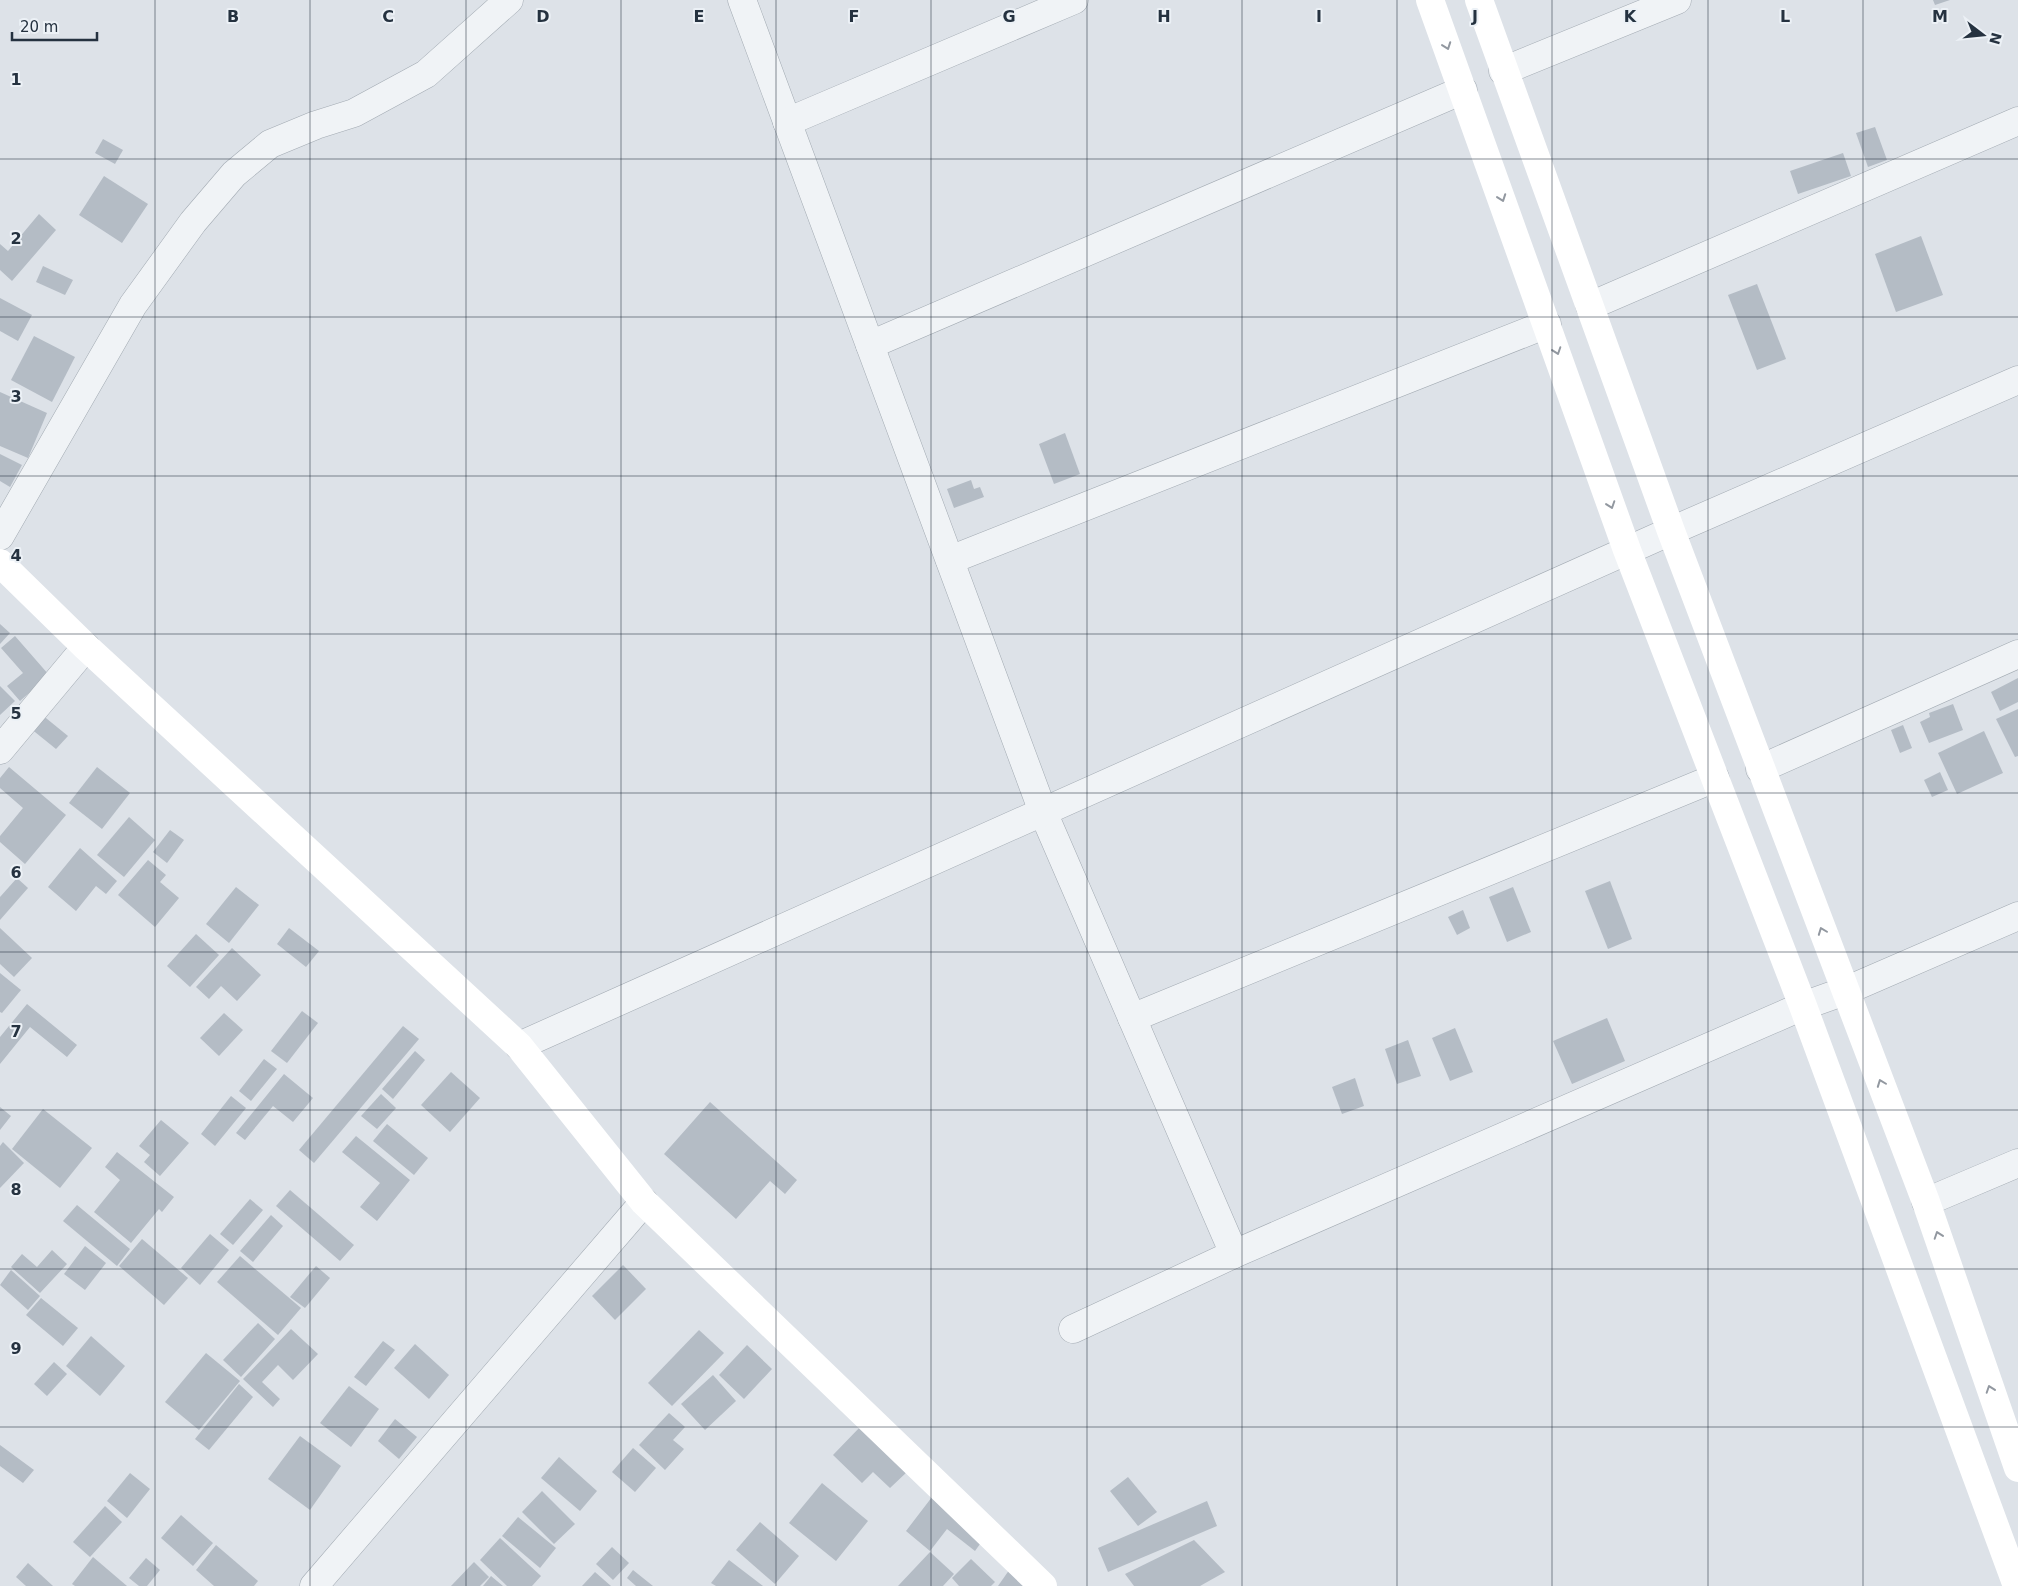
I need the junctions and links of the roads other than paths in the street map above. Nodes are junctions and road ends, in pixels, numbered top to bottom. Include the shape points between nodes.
1 (509, 0) edge
2 (742, 0) edge
3 (1074, 0) edge
4 (1430, 0) edge
5 (1479, 0) edge
6 (1677, 0) edge
7 (1503, 71) junction
8 (1463, 90) junction
9 (2018, 121) edge
10 (787, 122) junction
11 (1590, 306) junction
12 (1548, 324) junction
13 (870, 345) junction
14 (2018, 380) edge
15 (1671, 531) junction
16 (0, 536) edge
17 (1627, 550) junction
18 (950, 560) junction
19 (0, 563) edge
20 (86, 647) junction
21 (2018, 654) edge
22 (0, 750) edge
23 (1760, 769) junction
24 (1715, 778) junction
25 (1043, 812) junction
26 (2018, 916) edge
27 (1845, 991) junction
28 (1803, 1006) junction
29 (1132, 1018) junction
30 (519, 1046) junction
31 (2018, 1164) edge
32 (644, 1202) junction
33 (1926, 1202) junction
34 (1234, 1254) junction
35 (1073, 1329) dead end
36 (2011, 1423) edge
37 (2018, 1468) edge
38 (314, 1586) edge
39 (1043, 1586) edge
40 (2017, 1586) edge

1 - 16 street via 426,74 354,113 270,144 234,174 193,222 132,304
2 - 10 street
3 - 10 street
4 -> 8 street
5 - 7 street
6 - 7 street
7 - 11 street
8 -> 12 street
8 - 13 street
9 - 11 street
10 - 13 street
11 - 15 street
12 -> 17 street
12 - 18 street
13 - 18 street
14 - 15 street
15 - 17 street
15 - 23 street
17 - 24 street
17 - 25 street
18 - 25 street
19 - 20 street
20 - 22 street
20 - 30 street
21 - 23 street
27 -> 23 street
24 - 28 street
24 - 29 street
25 - 29 street
25 - 30 street
26 - 27 street
27 - 28 street
33 -> 27 street
28 - 34 street
28 - 40 street
29 - 34 street
30 - 32 street
31 - 33 street
32 - 38 street
32 - 39 street
36 -> 33 street
34 - 35 street
36 - 37 street

